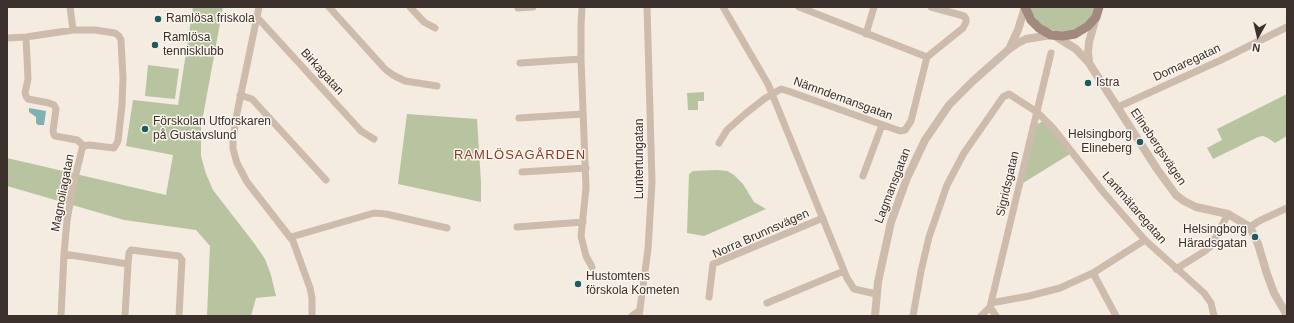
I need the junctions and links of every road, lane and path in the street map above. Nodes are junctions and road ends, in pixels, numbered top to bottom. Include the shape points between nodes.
1 (70, 7) edge
2 (259, 7) edge
3 (329, 7) edge
4 (410, 7) edge
5 (533, 7) edge
6 (582, 7) edge
7 (647, 7) edge
8 (723, 7) edge
9 (799, 7) edge
10 (874, 7) edge
11 (931, 7) edge
12 (1025, 7) edge
13 (518, 8) dead end
14 (1099, 11) edge
15 (256, 16) junction
16 (1287, 27) edge
17 (435, 28) dead end
18 (73, 30) junction
19 (866, 34) junction
20 (1053, 35) junction
21 (26, 37) junction
22 (7, 38) edge
23 (1008, 50) junction
24 (1051, 53) dead end
25 (928, 57) junction
26 (582, 59) junction
27 (520, 63) dead end
28 (1089, 63) junction
29 (437, 86) dead end
30 (773, 94) junction
31 (240, 95) junction
32 (1118, 108) junction
33 (1037, 112) junction
34 (583, 114) junction
35 (519, 118) dead end
36 (882, 125) junction
37 (374, 139) dead end
38 (719, 143) dead end
39 (84, 146) junction
40 (586, 168) junction
41 (522, 172) dead end
42 (863, 176) dead end
43 (326, 180) dead end
44 (1287, 208) edge
45 (1228, 214) junction
46 (823, 218) junction
47 (583, 222) junction
48 (517, 227) dead end
49 (1250, 227) junction
50 (448, 228) dead end
51 (291, 237) junction
52 (1145, 240) junction
53 (64, 254) junction
54 (128, 264) junction
55 (592, 267) dead end
56 (1176, 269) junction
57 (844, 271) junction
58 (1093, 273) junction
59 (876, 294) junction
60 (709, 297) dead end
61 (767, 303) dead end
62 (990, 305) junction
63 (640, 313) edge
64 (1287, 315) edge
65 (61, 316) edge
66 (125, 316) edge
67 (179, 316) edge
68 (312, 316) edge
69 (632, 316) edge
70 (875, 316) edge
71 (913, 316) edge
72 (981, 316) edge
73 (996, 316) edge
74 (1116, 316) edge
75 (1214, 316) edge

1 - 18 street
2 - 15 street
3 - 29 street via 393,75 405,81
4 - 17 street via 424,22
5 - 13 street
6 - 26 street
7 - 63 street, Luntertungatan via 652,182 648,249
8 - 30 street, Norra Brunnsvägen
9 - 19 street
10 - 19 street
11 - 25 street via 964,16 966,22 963,28
12 - 20 main road via 1033,23 1042,31
12 - 23 street, Lagmansgatan
14 - 20 main road via 1088,26 1079,32 1068,36
14 - 28 street via 1089,42
15 - 31 street
15 - 37 street, Birkagatan via 361,131
16 - 32 street, Domaregatan
18 - 21 street
18 - 39 street, Magnoliagatan via 112,32 119,36 122,44 122,105 117,145 114,148
19 - 25 street
20 - 23 street, Lagmansgatan via 1026,39
20 - 28 street, Elinebergsvägen via 1076,49
21 - 22 street
21 - 39 street via 26,96 28,99 54,106 55,136 77,140
23 - 59 street, Lagmansgatan via 949,105 920,149 892,222 883,253
24 - 33 street, Sigridsgatan
25 - 36 street, Nämndemansgatan via 909,125 902,131
26 - 27 street
26 - 34 street
28 - 32 street, Elinebergsvägen
30 - 36 street, Nämndemansgatan via 781,89
30 - 38 street via 727,130
30 - 46 street, Norra Brunnsvägen
31 - 43 street via 252,99
31 - 51 street via 233,140 237,163 247,182
32 - 45 street, Elinebergsvägen via 1176,195 1196,207
33 - 52 street, Lantmätaregatan
33 - 62 street, Sigridsgatan
33 - 71 street, Lantmätaregatan via 1013,96 1006,95 958,162 942,196 928,237
34 - 35 street
34 - 40 street
36 - 42 street
39 - 53 street, Magnoliagatan via 70,200
40 - 41 street
40 - 47 street
44 - 49 street
45 - 49 street, Elinebergsvägen
45 - 56 street via 1211,246
46 - 57 street, Norra Brunnsvägen
46 - 60 street, Norra Brunnsvägen via 713,264
47 - 48 street
47 - 55 street via 582,238 587,259
49 - 64 street via 1274,293
50 - 51 street via 374,213
51 - 68 street via 310,288
52 - 56 street, Lantmätaregatan
52 - 58 street
53 - 54 street
53 - 65 street, Magnoliagatan
54 - 66 street
54 - 67 street via 129,253 132,250 181,258
56 - 75 street, Lantmätaregatan via 1204,293
57 - 59 street, Norra Brunnsvägen via 854,289
57 - 61 street
58 - 62 street via 1060,288
58 - 74 street
59 - 70 street, Lagmansgatan
62 - 72 street
62 - 73 street
63 - 69 street, Luntertungatan

